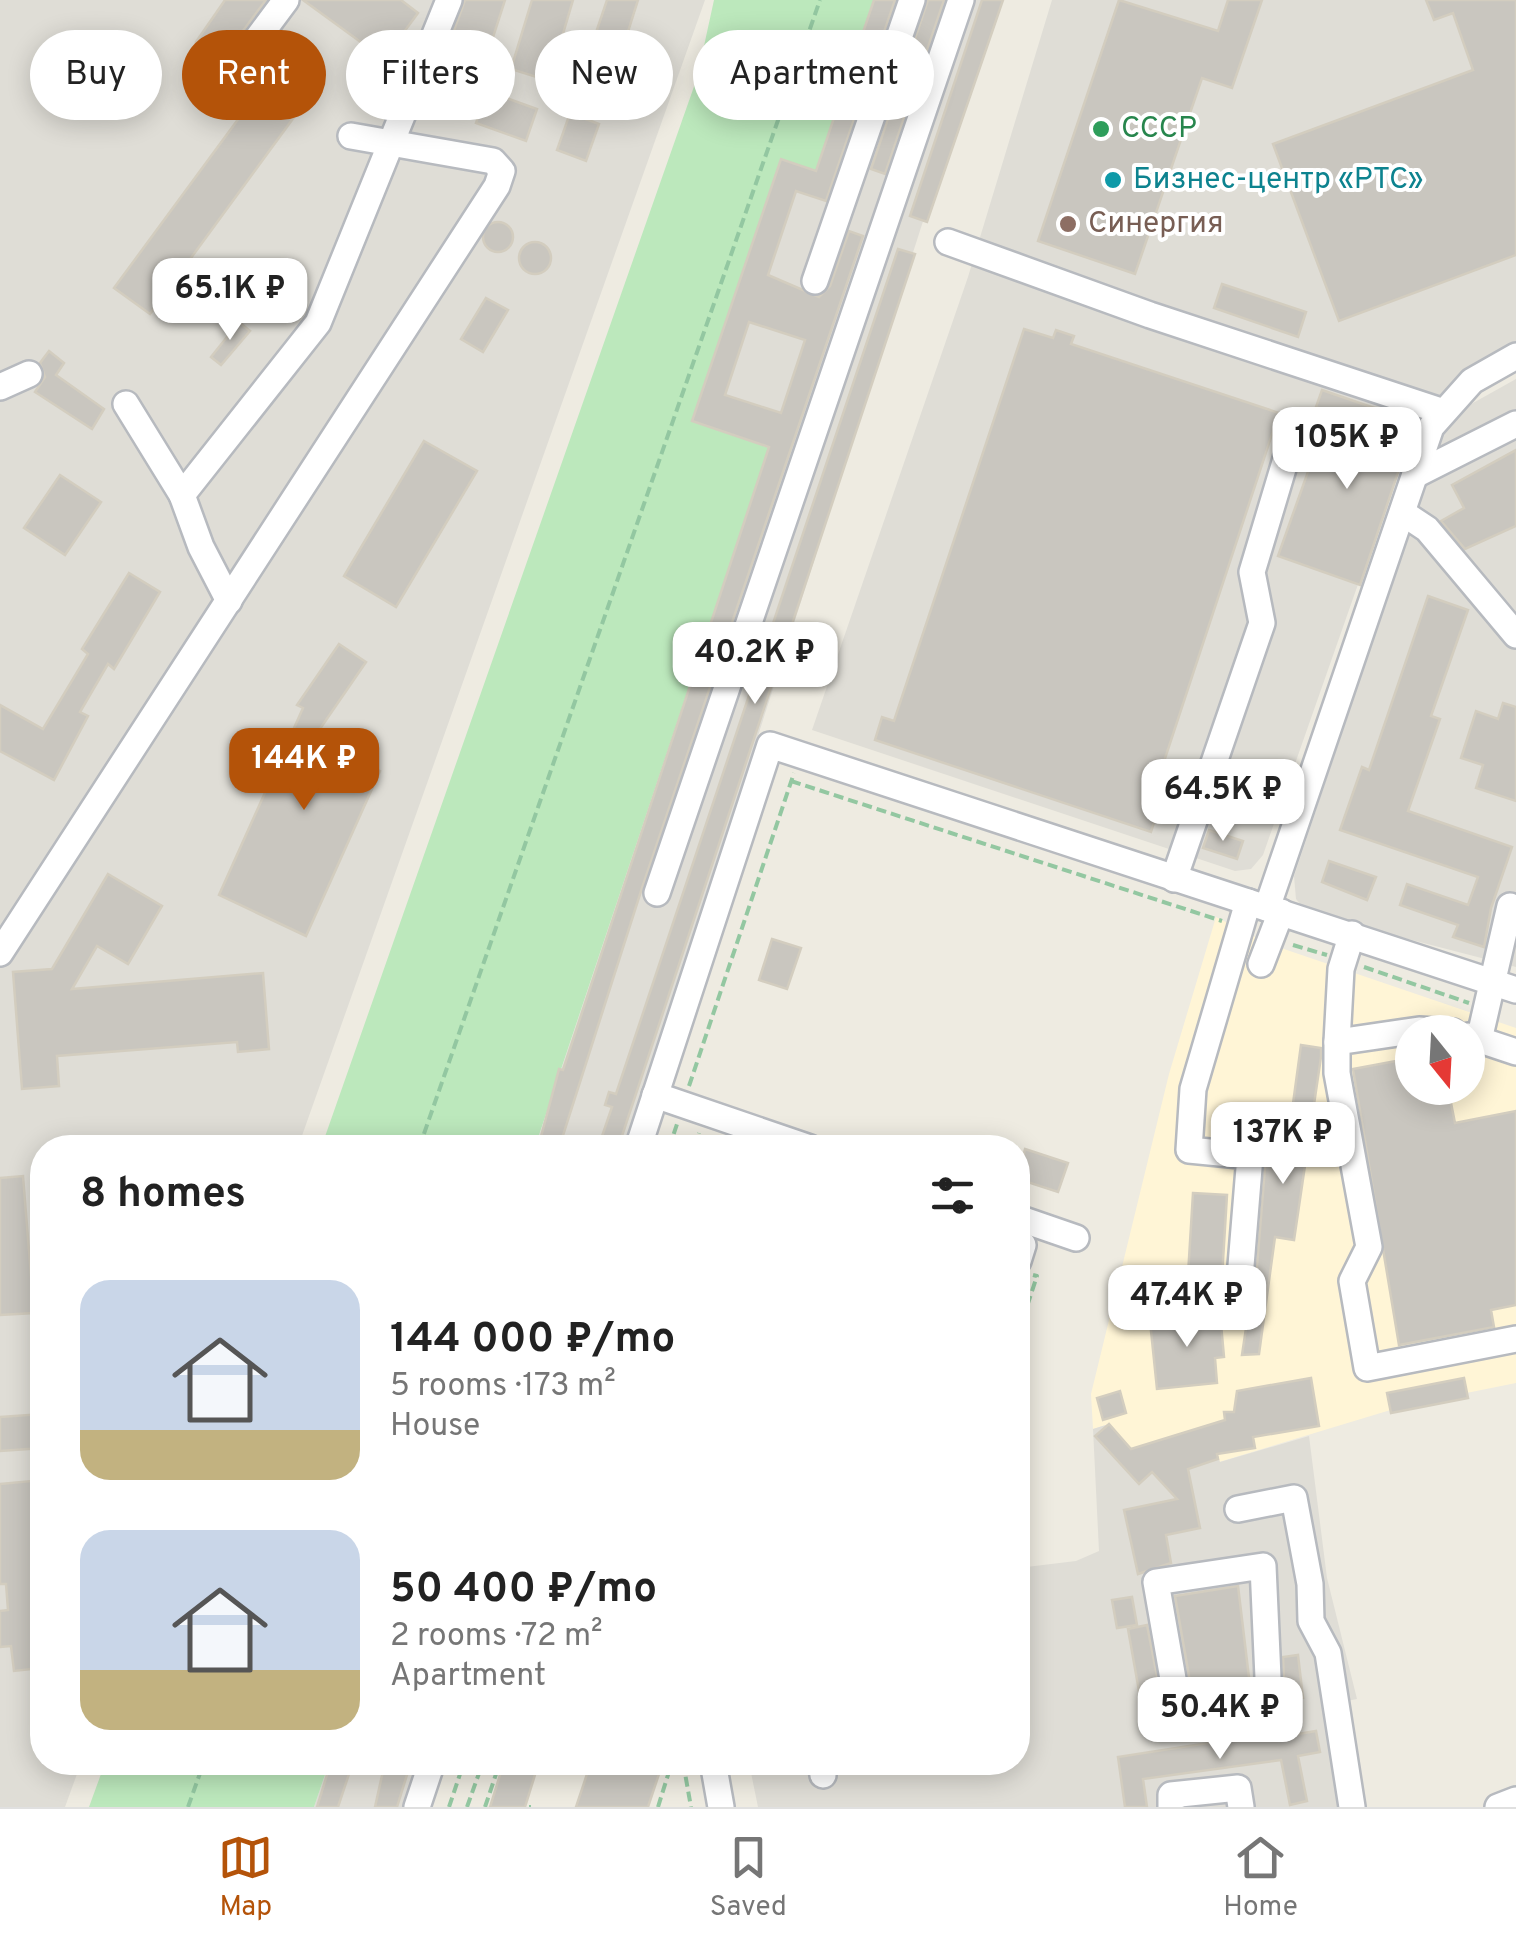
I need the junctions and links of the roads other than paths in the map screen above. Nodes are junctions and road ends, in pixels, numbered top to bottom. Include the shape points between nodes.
1 (286, 0) edge
2 (912, 0) edge
3 (961, 0) edge
4 (447, 1) edge
5 (264, 30) edge
6 (351, 136) dead end
7 (392, 144) junction
8 (847, 188) junction
9 (892, 204) junction
10 (948, 242) dead end
11 (815, 281) dead end
12 (1516, 356) edge
13 (29, 374) dead end
14 (0, 388) edge
15 (126, 404) dead end
16 (1441, 411) junction
17 (1516, 424) edge
18 (1288, 452) dead end
19 (1415, 475) junction
20 (182, 495) junction
21 (1403, 513) junction
22 (229, 601) junction
23 (1516, 635) edge
24 (1174, 879) junction
25 (658, 893) dead end
26 (1510, 906) dead end
27 (1260, 913) junction
28 (1352, 934) junction
29 (0, 953) edge
30 (1261, 964) dead end
31 (1505, 986) edge
32 (1485, 1015) edge
33 (1395, 1034) edge
34 (1337, 1042) junction
35 (1485, 1042) edge
36 (1516, 1052) edge
37 (653, 1102) junction
38 (690, 1123) edge
39 (642, 1135) edge
40 (741, 1135) edge
41 (748, 1135) edge
42 (1030, 1222) edge
43 (1076, 1238) dead end
44 (1238, 1302) dead end
45 (1516, 1338) edge
46 (1238, 1509) dead end
47 (1265, 1610) junction
48 (1311, 1621) junction
49 (428, 1775) edge
50 (715, 1775) edge
51 (1516, 1800) edge
52 (417, 1807) edge
53 (721, 1807) edge
54 (1171, 1807) edge
55 (1241, 1807) edge
56 (1352, 1807) edge
57 (1498, 1807) edge

1 - 5 street
2 - 8 street
3 - 9 street
4 - 7 street
6 - 7 street
7 - 20 street via 318,324
7 - 22 street via 493,161 502,171
8 - 9 street
8 - 11 street
9 - 25 street
10 - 16 street
12 - 16 street via 1472,381
13 - 14 street
15 - 20 street
16 - 19 street
17 - 19 street
18 - 24 street via 1252,572 1262,623
19 - 21 street
20 - 22 street
21 - 23 street via 1426,529
21 - 27 street
22 - 29 street
24 - 27 street
24 - 37 street via 770,745
26 - 31 street
27 - 28 street
27 - 30 street via 1271,938
27 - 44 street via 1194,1089 1189,1150 1250,1156
28 - 31 street
28 - 34 street
31 - 32 street
33 - 34 street
34 - 45 street via 1369,1247 1352,1280 1367,1368
35 - 36 street
37 - 38 street
37 - 39 street
38 - 40 street
38 - 41 street
42 - 43 street
46 - 48 street via 1294,1498
47 - 47 street via 1263,1566 1156,1582 1178,1712 1269,1700
47 - 48 street via 1286,1606
48 - 56 street via 1328,1653
49 - 52 street
50 - 53 street
51 - 57 street
54 - 55 street via 1170,1795 1238,1788

